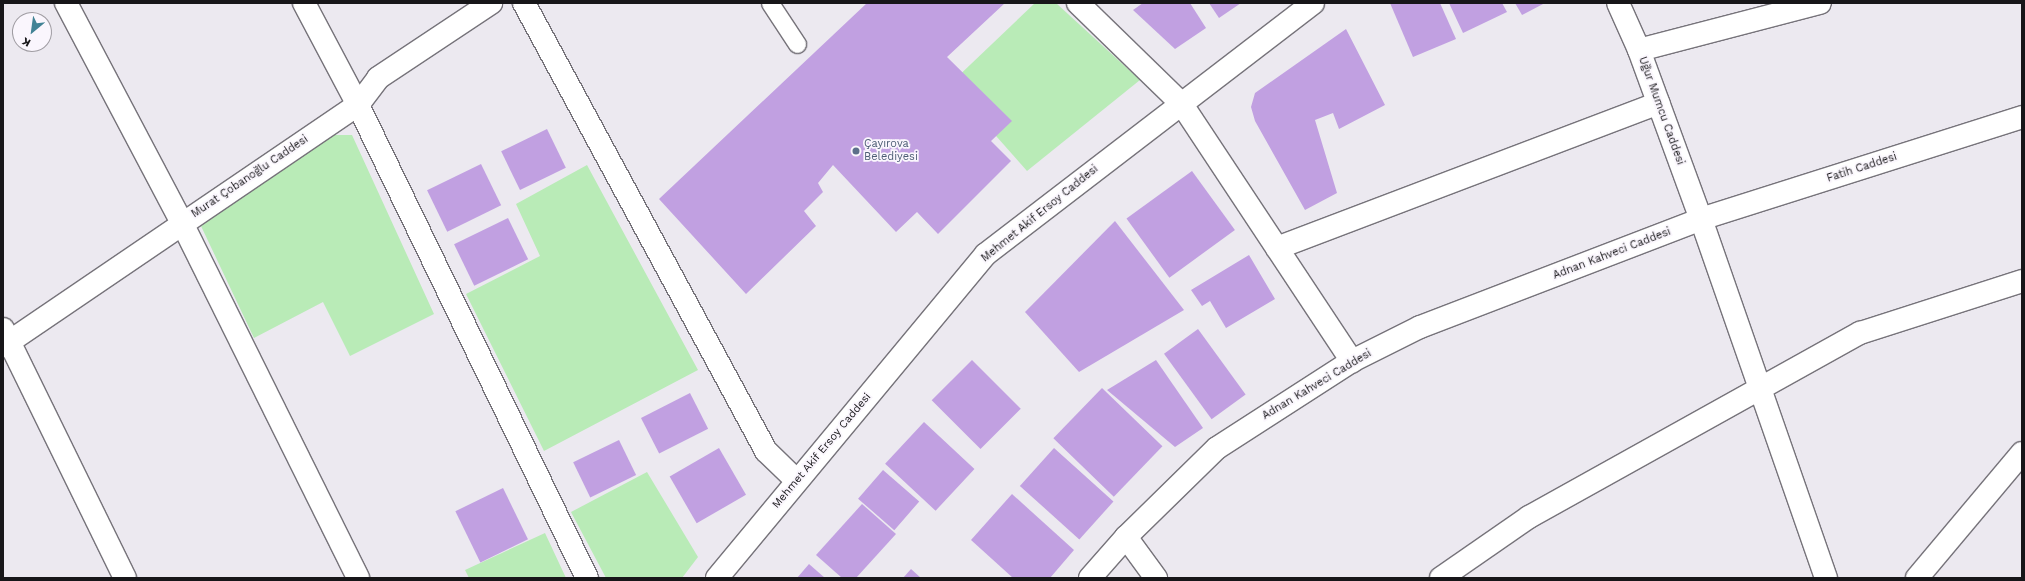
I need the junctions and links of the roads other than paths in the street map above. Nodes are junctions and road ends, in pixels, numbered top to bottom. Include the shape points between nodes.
1 (66, 3) edge
2 (304, 3) edge
3 (491, 3) edge
4 (524, 3) edge
5 (770, 3) edge
6 (1078, 3) edge
7 (1313, 3) edge
8 (1618, 3) edge
9 (1820, 3) edge
10 (797, 44) dead end
11 (1639, 50) junction
12 (1181, 103) junction
13 (1658, 103) junction
14 (358, 105) junction
15 (2022, 117) edge
16 (1701, 219) junction
17 (182, 223) junction
18 (1276, 248) junction
19 (2022, 281) edge
20 (5, 339) edge
21 (1352, 361) junction
22 (1760, 388) junction
23 (2022, 454) edge
24 (797, 481) junction
25 (1126, 537) junction
26 (1818, 575) edge
27 (125, 578) edge
28 (358, 578) edge
29 (587, 578) edge
30 (717, 578) edge
31 (1090, 578) edge
32 (1156, 578) edge
33 (1441, 578) edge
34 (1917, 578) edge

1 - 17 street
2 - 14 street
3 - 14 street, Murat Çobanoğlu Caddesi via 378,78
4 - 24 street via 766,452
5 - 10 lane
6 - 12 street
7 - 12 street, Mehmet Akif Ersoy Caddesi
8 - 11 street, Uğur Mumcu Caddesi
9 - 11 street
11 - 13 street, Uğur Mumcu Caddesi
12 - 18 street
12 - 24 street, Mehmet Akif Ersoy Caddesi via 986,254
13 - 16 street, Uğur Mumcu Caddesi
13 - 18 street
14 - 17 street, Murat Çobanoğlu Caddesi
14 - 29 street
15 - 16 street, Fatih Caddesi
16 - 21 street, Adnan Kahveci Caddesi via 1420,327
16 - 22 street, Uğur Mumcu Caddesi
17 - 20 street, Murat Çobanoğlu Caddesi
17 - 28 street
18 - 21 street
19 - 22 street via 1860,333
20 - 27 street
21 - 25 street, Adnan Kahveci Caddesi via 1217,448
22 - 26 street, Uğur Mumcu Caddesi
22 - 33 street via 1529,517
23 - 34 street
24 - 30 street, Mehmet Akif Ersoy Caddesi
25 - 31 street, Adnan Kahveci Caddesi
25 - 32 street

